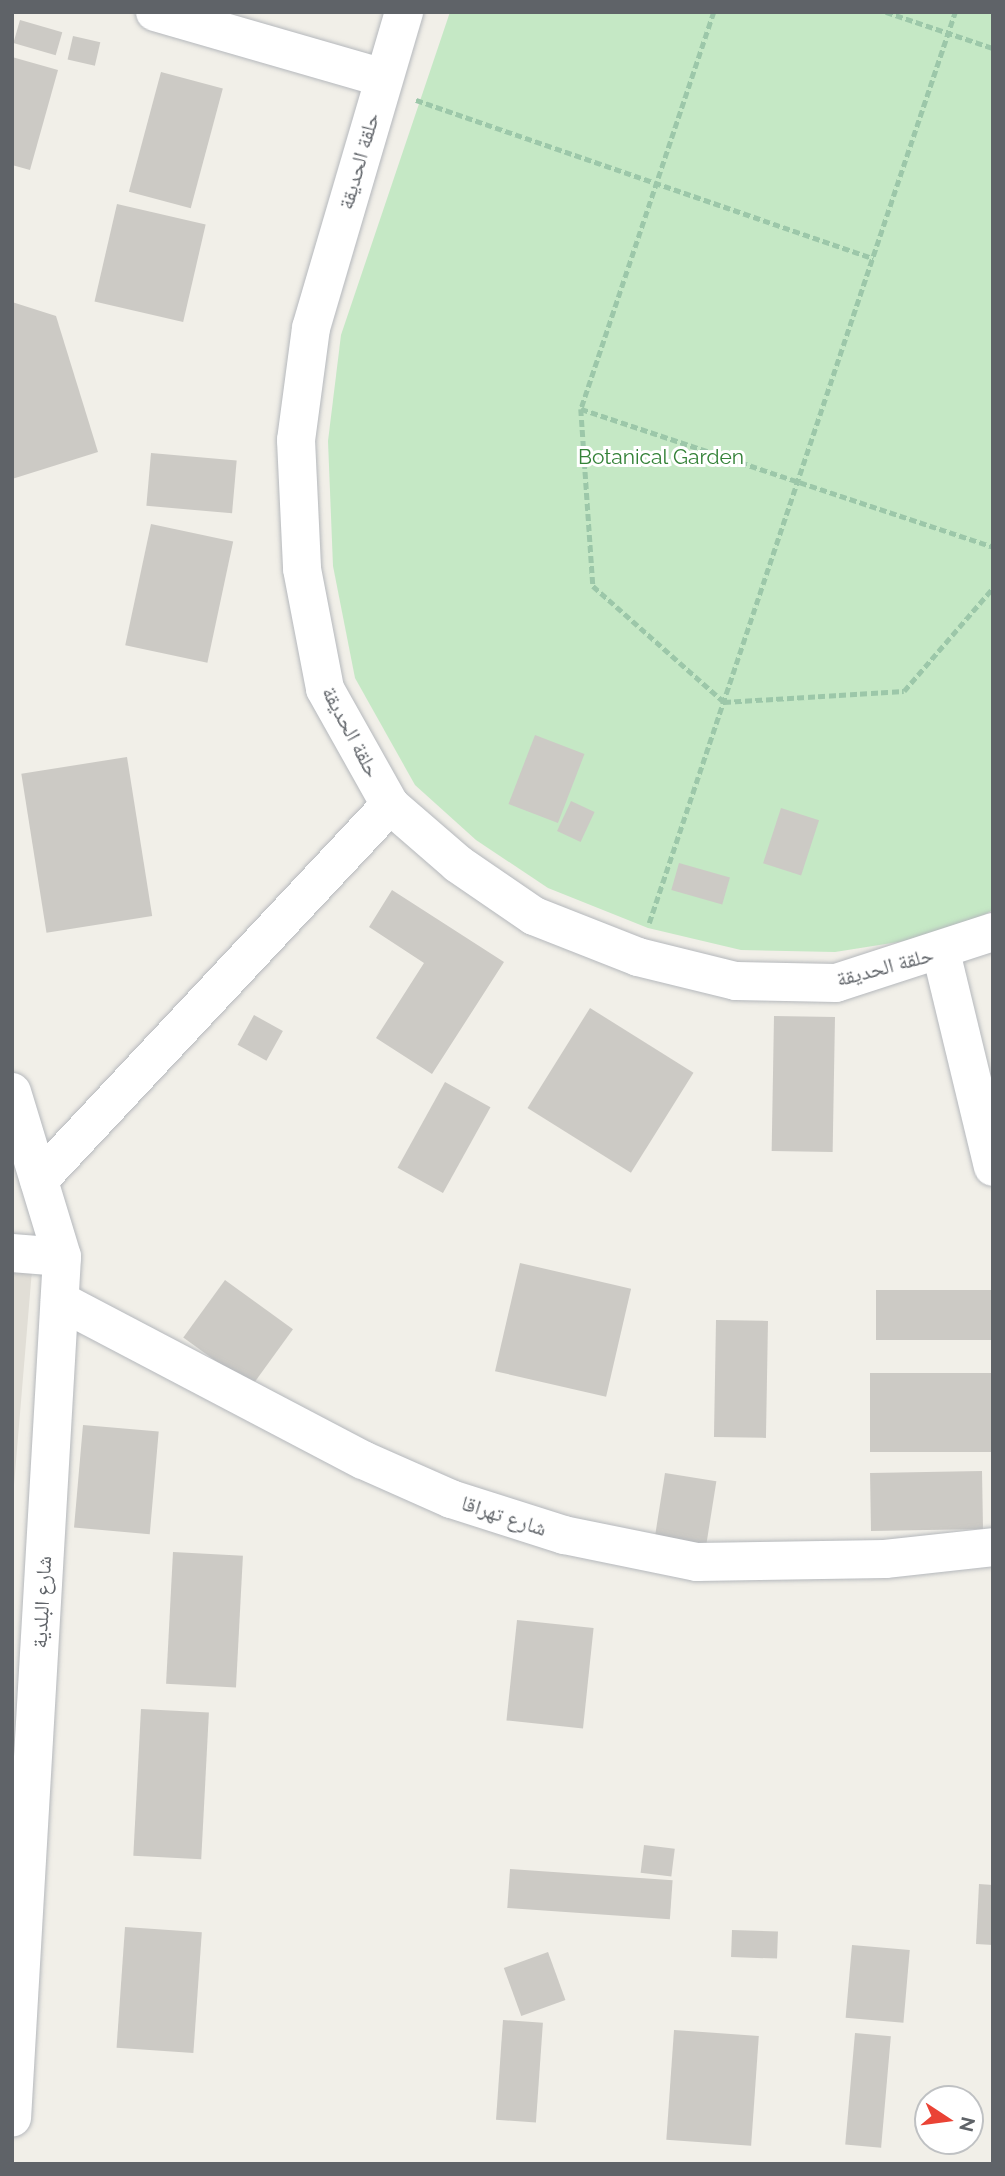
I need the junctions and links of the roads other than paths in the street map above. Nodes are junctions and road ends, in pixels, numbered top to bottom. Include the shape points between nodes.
1 (155, 12) edge
2 (404, 12) edge
3 (383, 78) junction
4 (390, 805) junction
5 (993, 932) edge
6 (941, 952) junction
7 (12, 1092) edge
8 (993, 1167) edge
9 (39, 1180) junction
10 (12, 1253) edge
11 (62, 1257) junction
12 (60, 1301) junction
13 (993, 1548) edge
14 (12, 2118) edge

1 - 3 street
2 - 3 street, حلقة الحديقة
3 - 4 street, حلقة الحديقة via 311,328 296,440 302,569 325,689
4 - 6 street, حلقة الحديقة via 458,864 534,916 638,957 736,981 836,983
4 - 9 street
5 - 6 street, حلقة الحديقة
6 - 8 street
7 - 9 street, شارع البلدية
9 - 11 street, شارع البلدية
10 - 11 street
11 - 12 street, شارع البلدية
12 - 13 street, شارع تهراقا via 363,1460 452,1499 564,1535 697,1562 885,1559
12 - 14 street, شارع البلدية

